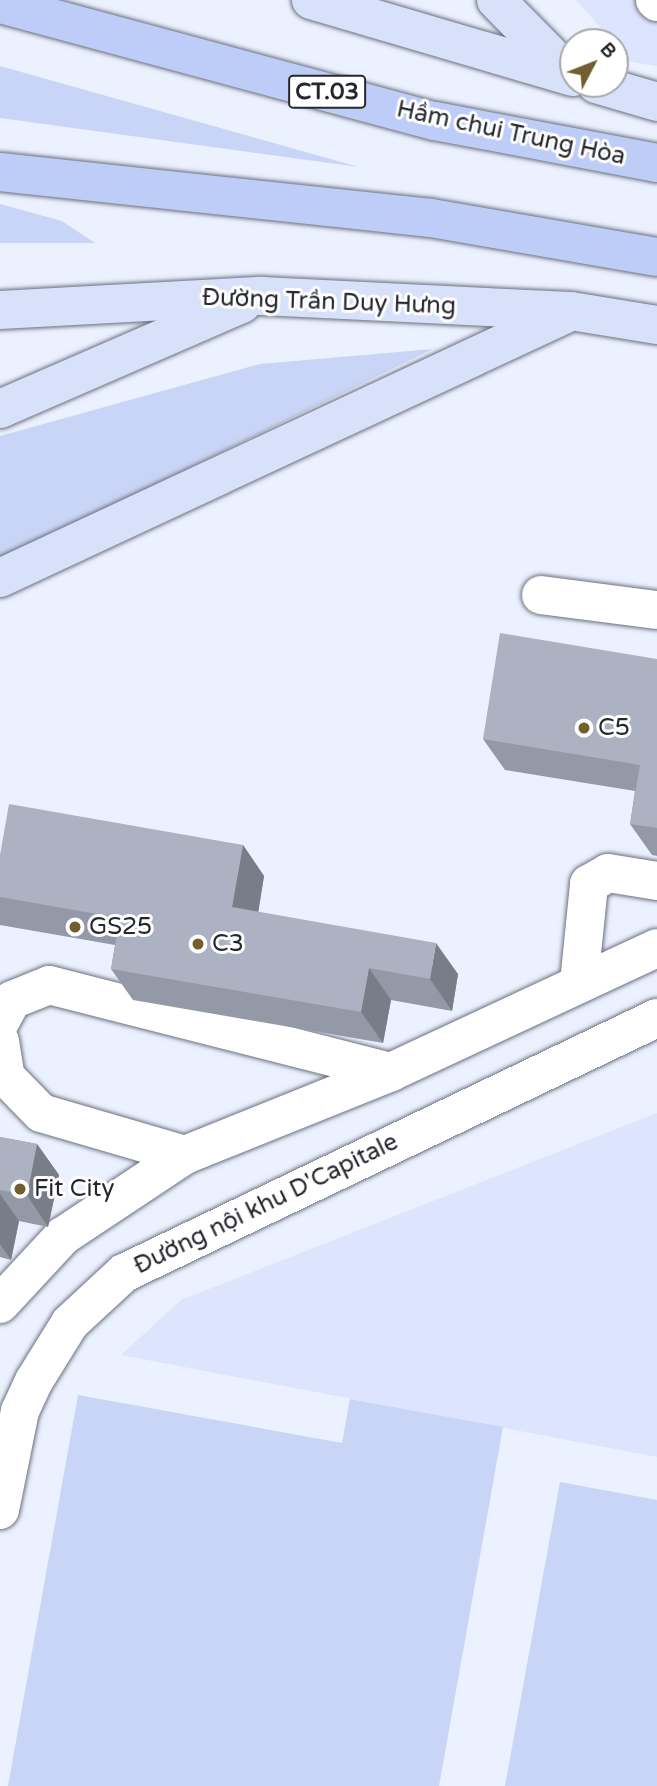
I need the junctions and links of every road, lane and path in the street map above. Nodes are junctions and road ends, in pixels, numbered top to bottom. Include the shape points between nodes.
1 (311, 0) edge
2 (375, 0) edge
3 (496, 0) edge
4 (0, 4) edge
5 (438, 35) junction
6 (559, 59) edge
7 (559, 72) edge
8 (629, 94) edge
9 (657, 102) edge
10 (657, 163) edge
11 (0, 172) edge
12 (657, 257) edge
13 (262, 296) junction
14 (0, 310) edge
15 (571, 311) junction
16 (657, 325) edge
17 (0, 409) edge
18 (0, 578) edge
19 (541, 595) dead end
20 (657, 610) edge
21 (657, 881) edge
22 (657, 948) edge
23 (579, 983) junction
24 (657, 1018) edge
25 (0, 1021) edge
26 (0, 1041) edge
27 (391, 1072) junction
28 (185, 1155) junction
29 (0, 1304) edge
30 (0, 1510) edge

1 - 5 main road
2 - 5 main road
3 - 6 main road
4 - 10 highway, Hầm chui Trung Hòa / CT.03 via 435,121
5 - 7 main road
8 - 9 main road
11 - 12 highway via 431,218
13 - 14 main road, Đường Trần Duy Hưng
13 - 15 main road, Đường Trần Duy Hưng
13 - 17 main road
15 - 16 main road, Đường Trần Duy Hưng
15 - 18 main road
19 - 20 street
21 - 23 street via 608,873 589,884
22 - 23 street
23 - 27 street
24 - 30 street, Đường nội khu D'Capitale via 124,1273 70,1323 34,1381 20,1411
25 - 27 street via 12,1000 49,985
26 - 28 street via 6,1077 41,1113
27 - 28 street
28 - 29 street via 63,1236

